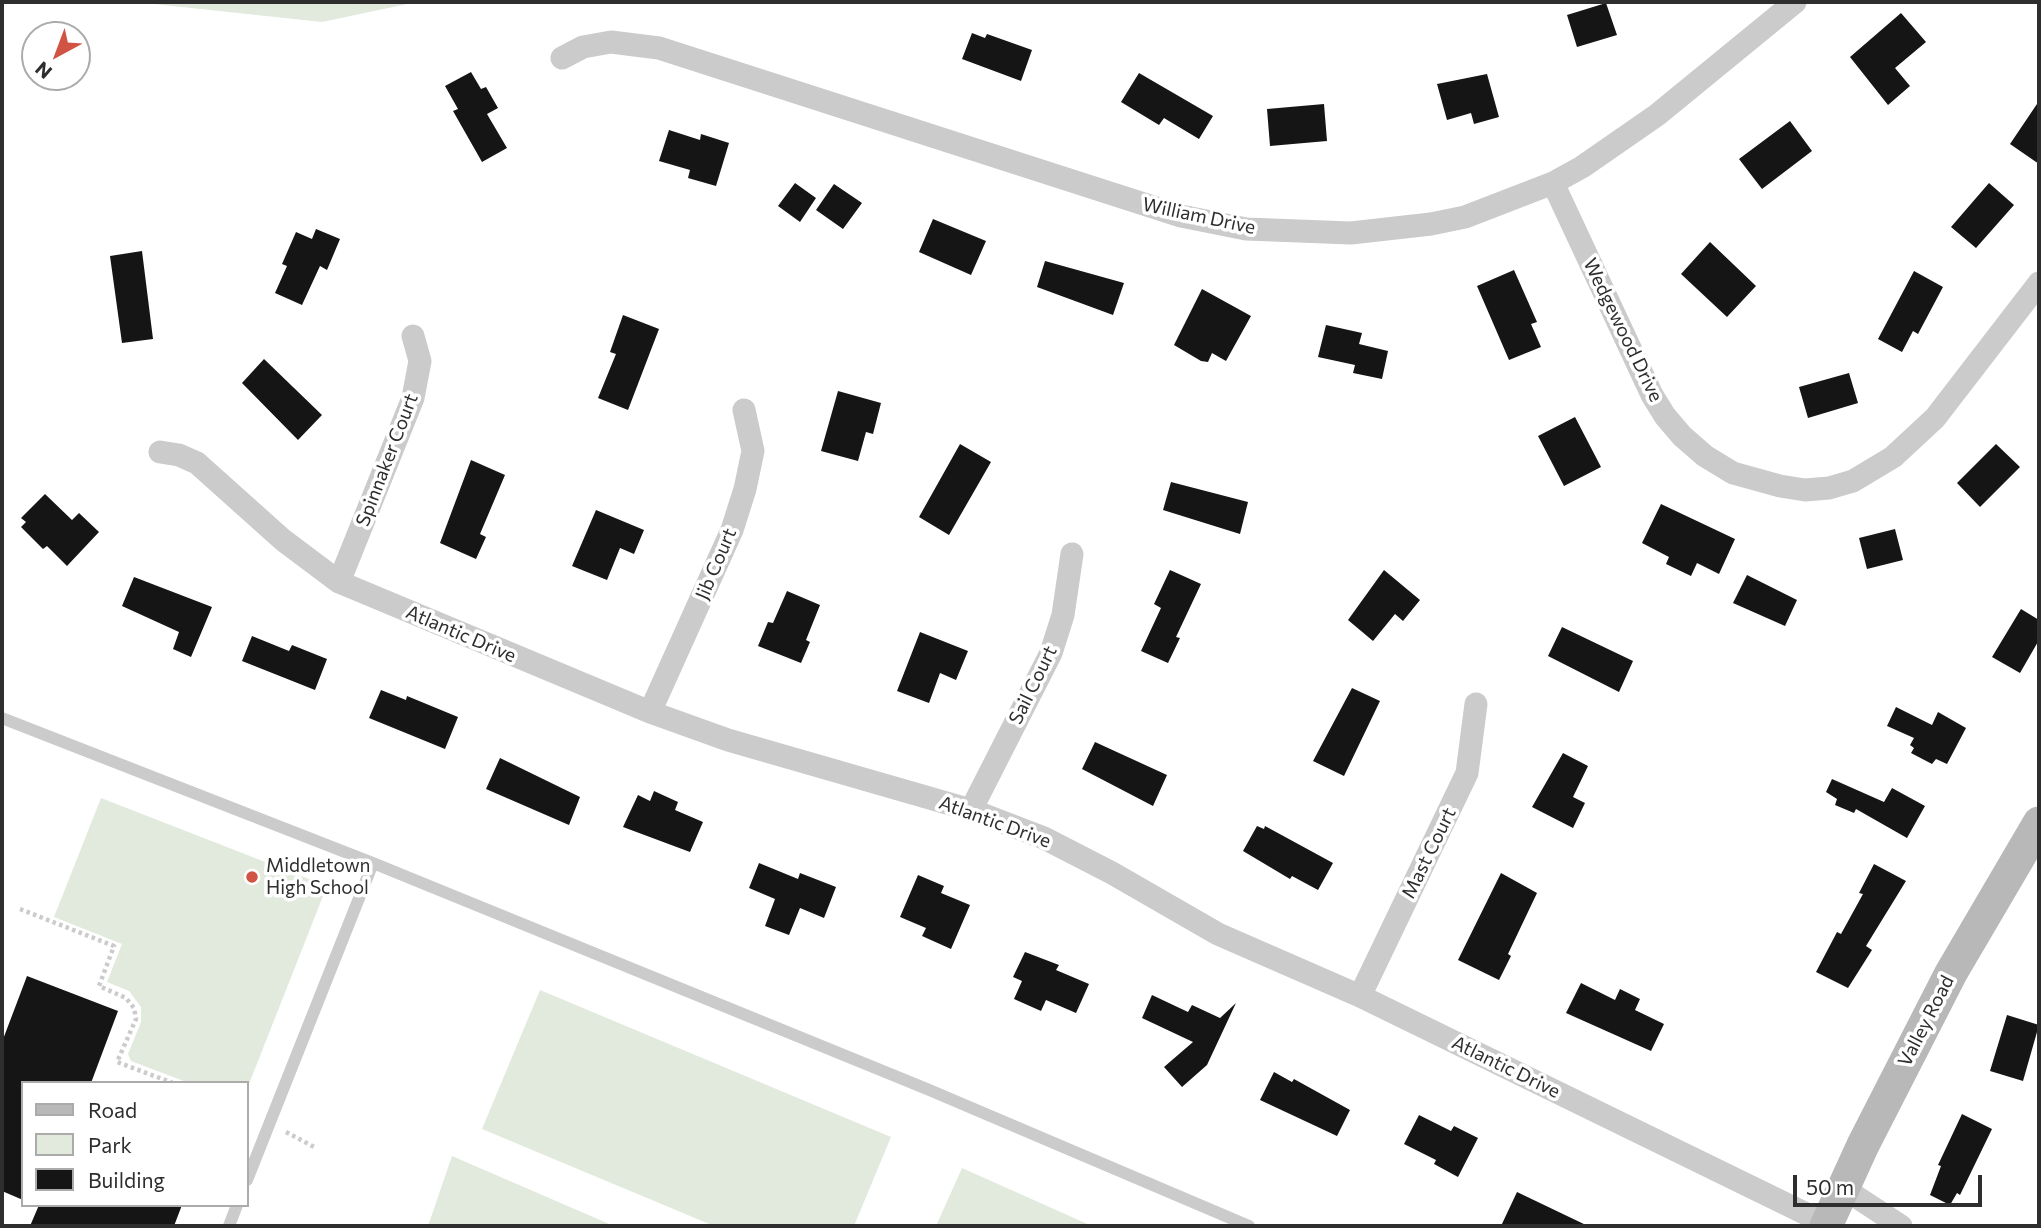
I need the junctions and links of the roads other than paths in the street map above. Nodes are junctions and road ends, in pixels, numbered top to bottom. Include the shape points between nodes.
1 (1795, 2) edge
2 (562, 58) dead end
3 (1553, 183) junction
4 (2039, 283) edge
5 (413, 336) dead end
6 (744, 410) dead end
7 (160, 452) dead end
8 (1072, 554) dead end
9 (339, 582) junction
10 (1476, 704) dead end
11 (650, 712) junction
12 (2, 718) edge
13 (971, 810) junction
14 (2039, 823) edge
15 (373, 863) junction
16 (1360, 996) junction
17 (248, 1177) edge
18 (1843, 1188) junction
19 (236, 1207) edge
20 (1827, 1225) edge
21 (229, 1226) edge
22 (1249, 1226) edge
23 (1901, 1226) edge

1 - 3 street, William Drive via 1657,115
2 - 3 street, William Drive via 583,47 611,42 659,48 1119,198 1246,229 1350,233 1431,224 1495,207
3 - 4 street, Wedgewood Drive via 1665,416 1714,462 1744,477 1780,486 1829,488 1853,481 1893,457 1935,418
5 - 9 street, Spinnaker Court via 421,361 412,398
6 - 11 street, Jib Court via 753,451 745,489 732,530
7 - 9 street, Atlantic Drive via 197,463 283,540
8 - 13 street, Sail Court via 1063,615 1051,653
9 - 11 street, Atlantic Drive
10 - 16 street, Mast Court via 1467,773
11 - 13 street, Atlantic Drive via 729,740
12 - 15 lane
13 - 16 street, Atlantic Drive via 1044,838 1276,962
14 - 18 main road, Valley Road via 1951,973
15 - 17 lane
15 - 22 lane via 927,1088
16 - 20 street, Atlantic Drive
18 - 20 main road, Valley Road
18 - 23 street
19 - 21 lane

